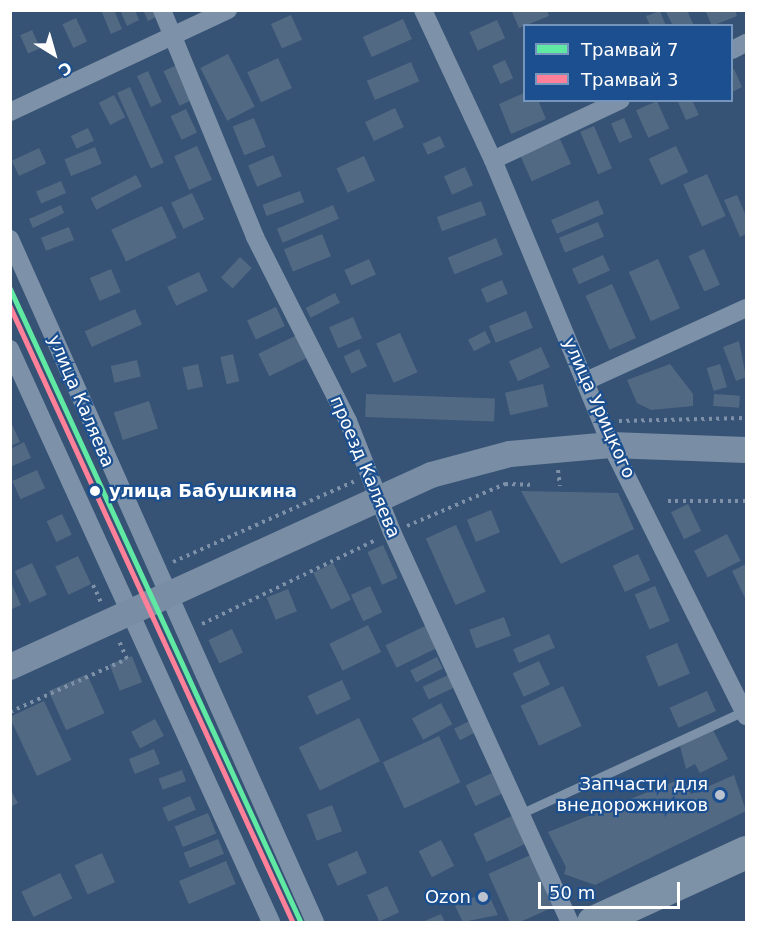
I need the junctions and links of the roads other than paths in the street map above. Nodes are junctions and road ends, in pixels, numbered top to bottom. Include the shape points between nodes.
1 (162, 10) edge
2 (228, 10) edge
3 (423, 10) edge
4 (173, 36) junction
5 (747, 43) edge
6 (733, 50) edge
7 (617, 102) edge
8 (10, 112) edge
9 (493, 160) junction
10 (10, 239) edge
11 (747, 308) edge
12 (10, 350) edge
13 (586, 381) junction
14 (611, 445) junction
15 (747, 450) edge
16 (378, 497) junction
17 (165, 596) junction
18 (130, 614) junction
19 (10, 667) edge
20 (745, 713) edge
21 (522, 813) junction
22 (747, 852) edge
23 (747, 874) edge
24 (272, 922) edge
25 (315, 922) edge
26 (570, 922) edge
27 (593, 922) edge
28 (642, 922) edge

1 - 4 street, проезд Каляева
2 - 4 street
3 - 9 street, улица Урицкого
4 - 8 street
4 - 16 street, проезд Каляева via 255,237 348,421
5 - 6 street
7 - 9 street
9 - 13 street, улица Урицкого
10 - 17 street, улица Каляева
11 - 13 street
12 - 18 street
13 - 14 street, улица Урицкого
14 - 15 street
14 - 16 street via 510,454
14 - 20 street, улица Урицкого
16 - 17 street
16 - 21 street, проезд Каляева
17 - 18 street
17 - 25 street, улица Каляева
18 - 19 street
18 - 24 street
20 - 21 lane
21 - 26 street, проезд Каляева
22 - 27 highway
23 - 28 highway

